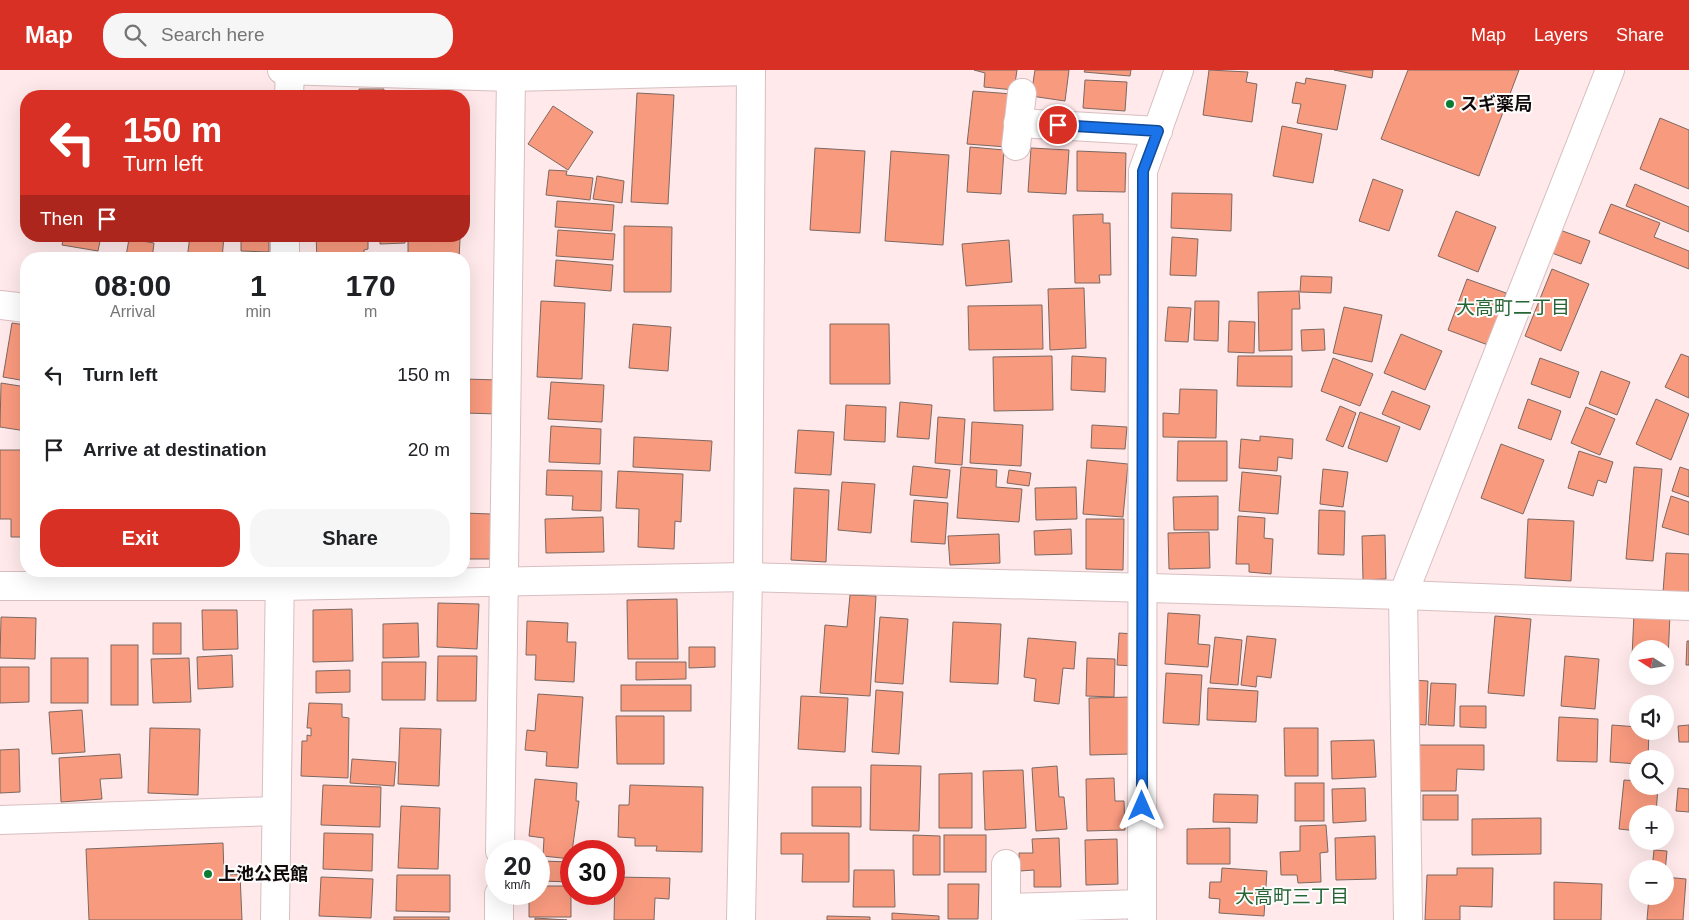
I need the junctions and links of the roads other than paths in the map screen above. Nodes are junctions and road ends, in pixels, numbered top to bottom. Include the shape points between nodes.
1 (1179, 70) edge
2 (1610, 70) edge
3 (360, 71) edge
4 (750, 71) edge
5 (288, 77) edge
6 (511, 77) junction
7 (1022, 92) dead end
8 (1158, 131) junction
9 (0, 305) edge
10 (20, 307) edge
11 (748, 577) junction
12 (280, 579) edge
13 (506, 581) junction
14 (0, 586) edge
15 (1144, 589) junction
16 (1403, 595) junction
17 (1689, 606) edge
18 (275, 812) junction
19 (0, 820) edge
20 (500, 840) edge
21 (1006, 864) dead end
22 (499, 905) edge
23 (1142, 912) edge
24 (1006, 914) edge
25 (275, 920) edge
26 (498, 920) edge
27 (741, 920) edge
28 (1408, 920) edge

1 - 8 street
2 - 16 street
3 - 5 street
3 - 6 street
4 - 6 street
4 - 11 street
6 - 13 street
7 - 8 street via 1017,135
8 - 15 street via 1143,171
9 - 10 street
11 - 13 street
11 - 15 street
11 - 27 street
12 - 13 street
12 - 14 street
12 - 18 street
13 - 20 street
15 - 16 street
15 - 23 street
16 - 17 street
16 - 28 street
18 - 19 street
18 - 25 street
21 - 24 street
22 - 26 street
23 - 24 street

